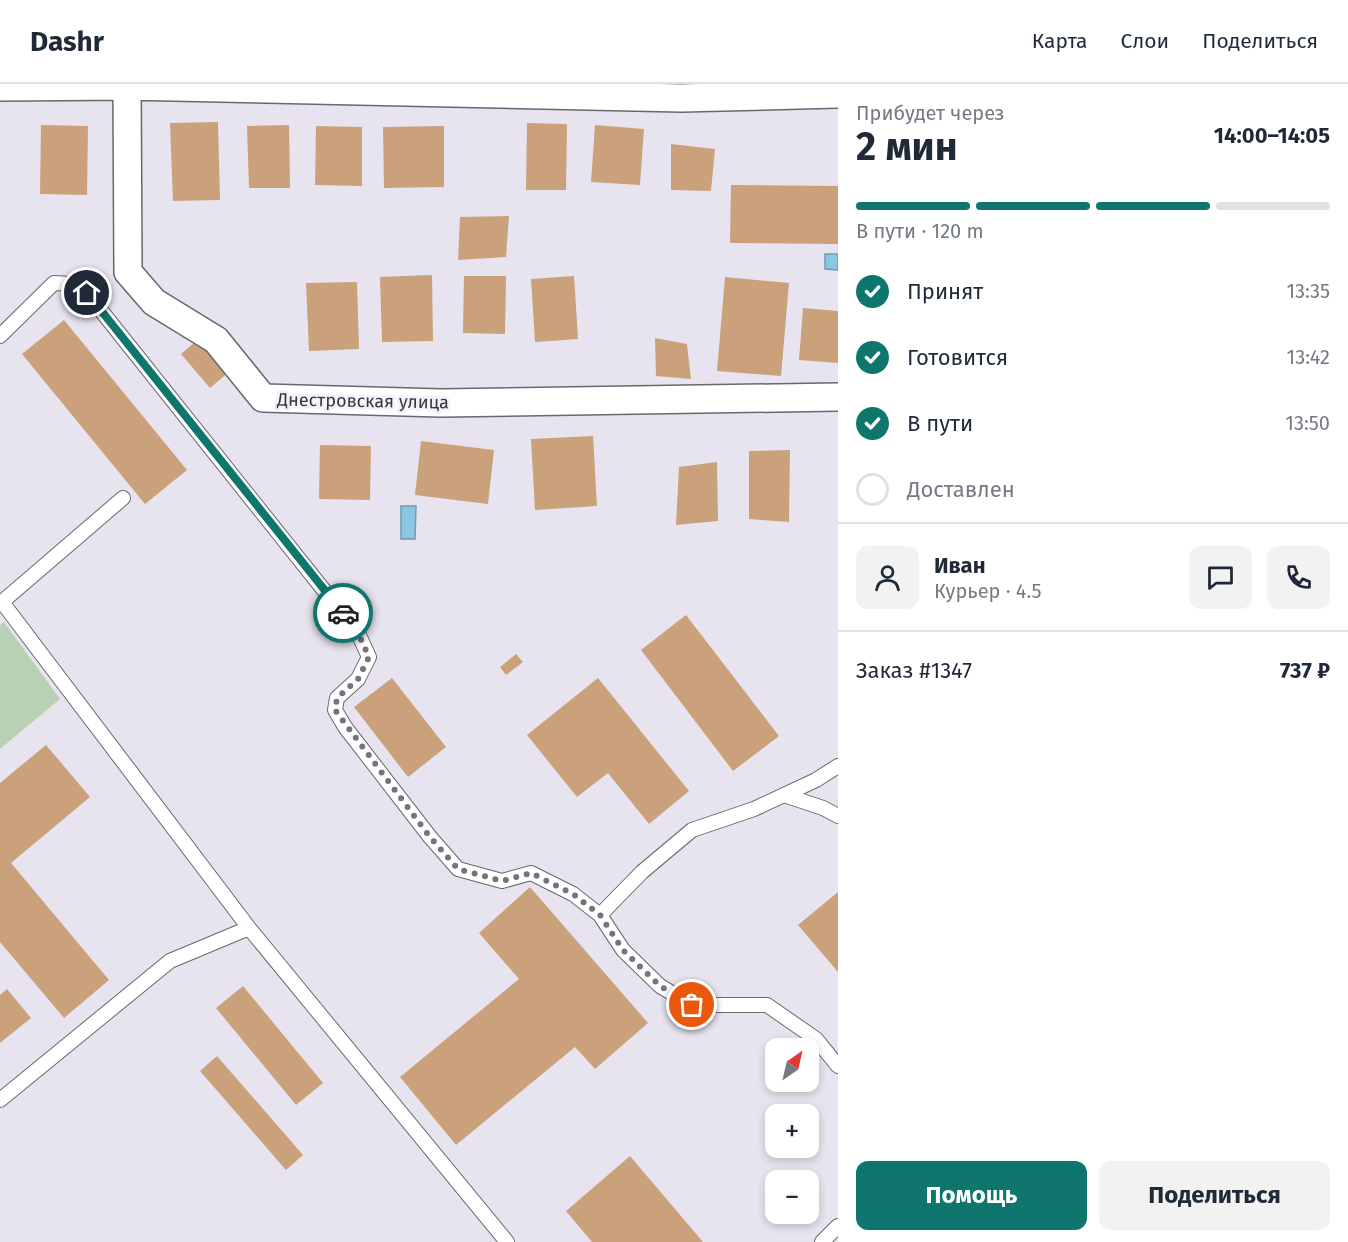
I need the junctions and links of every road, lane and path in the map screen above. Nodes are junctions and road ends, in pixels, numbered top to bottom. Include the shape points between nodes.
1 (127, 85) edge
2 (0, 87) edge
3 (681, 91) edge
4 (838, 94) edge
5 (0, 336) edge
6 (838, 397) edge
7 (123, 498) dead end
8 (1, 602) edge
9 (838, 766) edge
10 (784, 795) junction
11 (838, 816) edge
12 (600, 915) junction
13 (249, 928) junction
14 (838, 1066) edge
15 (0, 1100) edge
16 (838, 1226) edge
17 (507, 1242) edge
18 (822, 1242) edge

1 - 2 street
1 - 3 street
1 - 6 street, Днестровская улица via 128,272 154,302 216,340 262,398 441,403
3 - 4 street
5 - 12 lane via 54,283 71,284 87,293 358,633 369,657 358,679 337,698 335,710 430,837 458,869 502,881 531,873 573,894
7 - 8 lane
8 - 13 lane
9 - 10 lane
10 - 11 lane
10 - 12 lane via 692,830 642,872
12 - 14 lane via 623,950 660,986 692,1005 766,1005 816,1039
13 - 15 lane via 170,961
13 - 17 lane
16 - 18 lane

